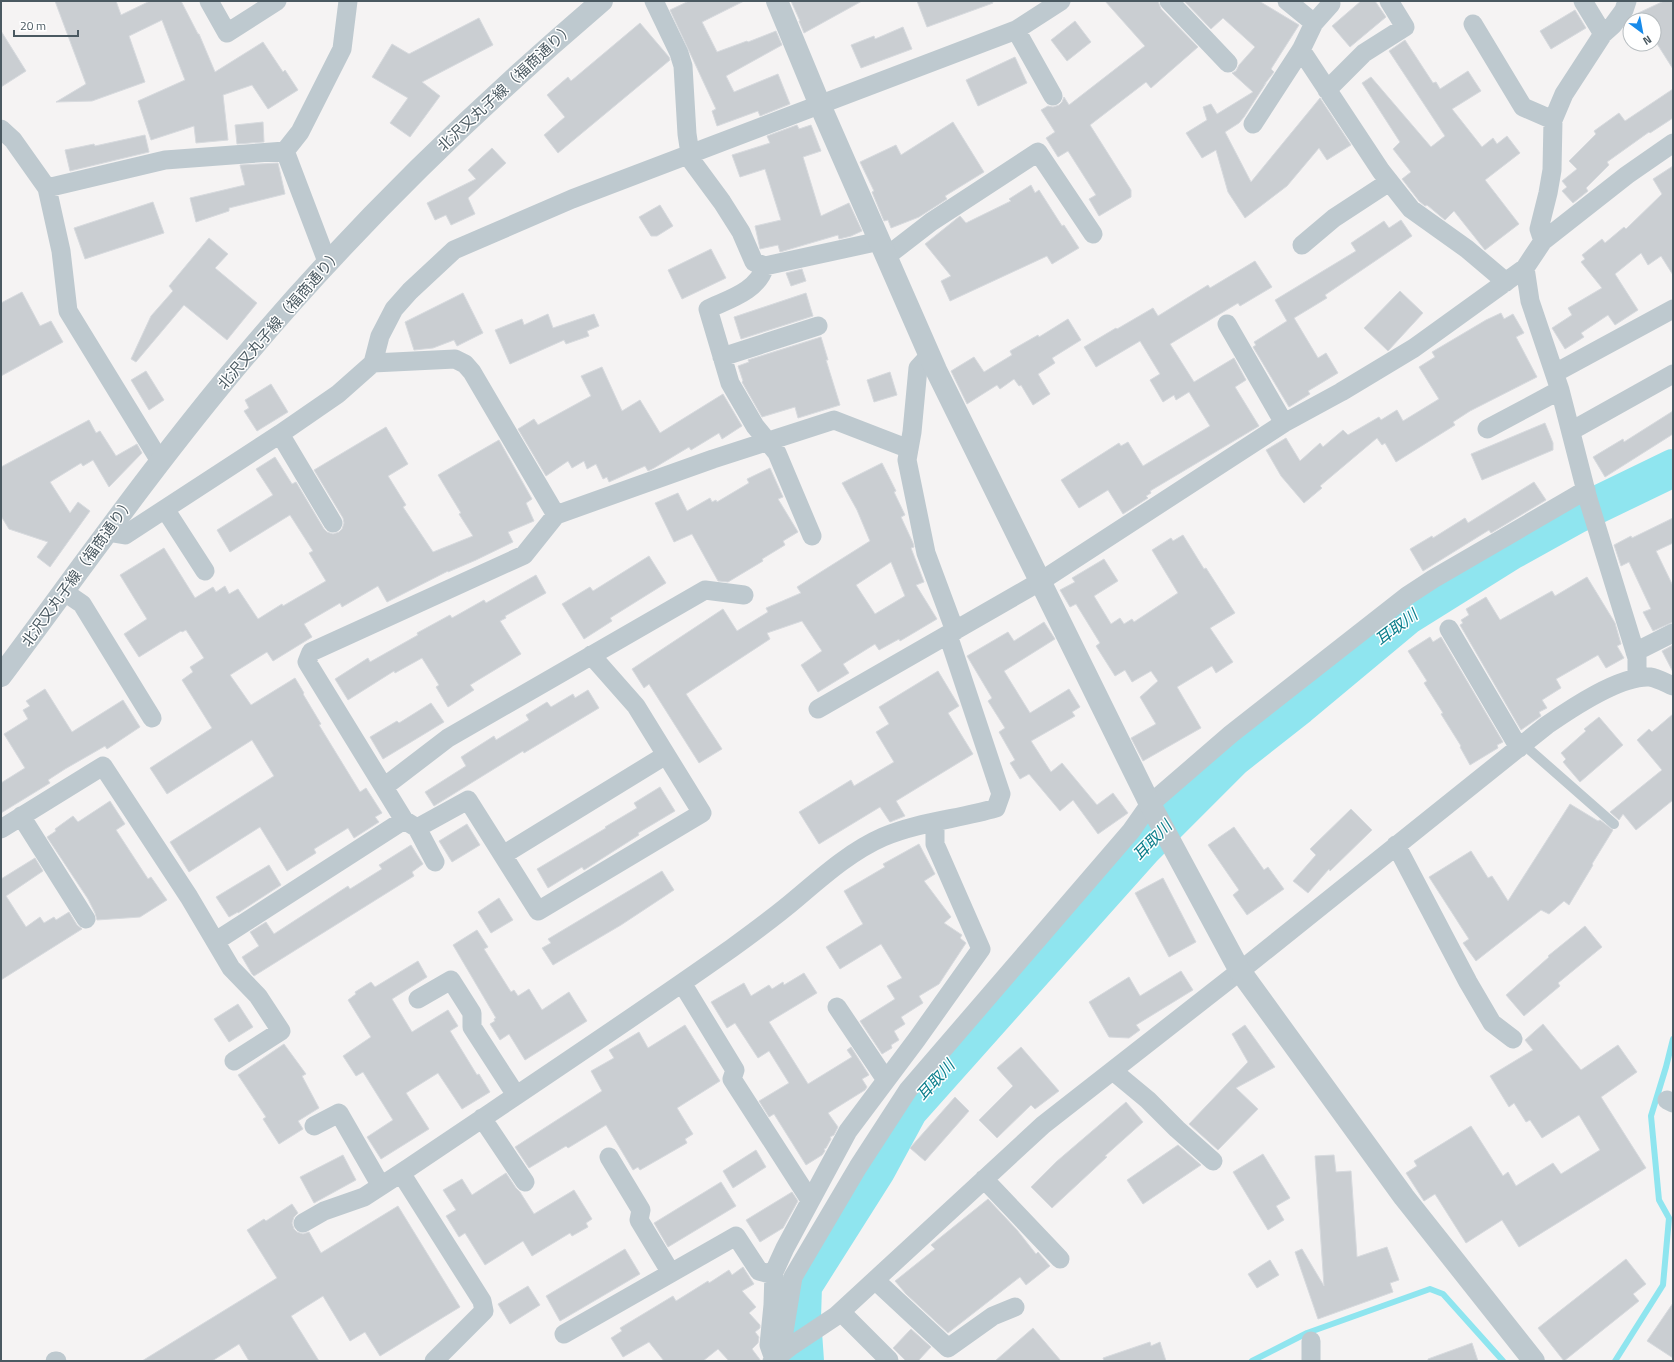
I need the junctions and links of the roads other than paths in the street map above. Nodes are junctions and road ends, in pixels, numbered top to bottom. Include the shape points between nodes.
1 (209, 1) edge
2 (277, 1) edge
3 (348, 1) edge
4 (602, 1) edge
5 (654, 1) edge
6 (777, 1) edge
7 (1061, 1) edge
8 (1169, 1) edge
9 (1287, 1) edge
10 (1389, 1) edge
11 (1583, 1) edge
12 (1627, 1) edge
13 (1331, 4) dead end
14 (1314, 23) junction
15 (1473, 24) dead end
16 (1016, 30) junction
17 (1603, 34) junction
18 (1301, 50) junction
19 (1228, 63) dead end
20 (1327, 90) junction
21 (1053, 96) dead end
22 (820, 105) junction
23 (1553, 120) junction
24 (1253, 124) dead end
25 (5, 139) edge
26 (1673, 143) edge
27 (284, 151) junction
28 (691, 152) junction
29 (1389, 182) junction
30 (47, 188) junction
31 (1093, 234) dead end
32 (1543, 241) junction
33 (1302, 245) dead end
34 (884, 249) junction
35 (328, 264) junction
36 (765, 266) junction
37 (1525, 268) junction
38 (1506, 282) junction
39 (1673, 309) edge
40 (1227, 324) dead end
41 (818, 326) dead end
42 (930, 355) junction
43 (722, 357) junction
44 (373, 363) junction
45 (1673, 374) edge
46 (1558, 382) junction
47 (1284, 423) junction
48 (1487, 429) dead end
49 (1571, 431) junction
50 (280, 434) junction
51 (768, 441) junction
52 (909, 449) junction
53 (160, 461) junction
54 (1587, 494) junction
55 (165, 509) junction
56 (556, 515) junction
57 (333, 523) dead end
58 (107, 532) junction
59 (812, 536) dead end
60 (205, 570) dead end
61 (1041, 581) junction
62 (64, 592) junction
63 (744, 595) dead end
64 (1449, 629) dead end
65 (951, 633) junction
66 (1673, 633) edge
67 (1635, 652) junction
68 (591, 655) junction
69 (1, 676) edge
70 (1637, 678) junction
71 (1673, 686) edge
72 (818, 709) dead end
73 (152, 718) dead end
74 (1521, 746) junction
75 (666, 755) junction
76 (384, 787) junction
77 (1151, 806) junction
78 (22, 816) junction
79 (935, 823) junction
80 (411, 824) junction
81 (1614, 824) dead end
82 (1, 829) edge
83 (1396, 845) junction
84 (503, 856) junction
85 (435, 862) dead end
86 (86, 919) dead end
87 (216, 941) junction
88 (1240, 971) junction
89 (682, 983) junction
90 (418, 999) dead end
91 (837, 1007) dead end
92 (1513, 1039) dead end
93 (234, 1061) dead end
94 (1113, 1071) junction
95 (886, 1080) junction
96 (516, 1095) junction
97 (482, 1118) junction
98 (314, 1126) dead end
99 (609, 1157) dead end
100 (1213, 1161) dead end
101 (401, 1173) junction
102 (984, 1179) junction
103 (525, 1182) dead end
104 (381, 1186) junction
105 (810, 1200) junction
106 (303, 1222) dead end
107 (1060, 1259) dead end
108 (671, 1273) junction
109 (774, 1275) junction
110 (875, 1280) junction
111 (1015, 1307) dead end
112 (838, 1314) junction
113 (564, 1334) dead end
114 (1311, 1341) dead end
115 (781, 1354) edge
116 (889, 1360) edge
117 (434, 1361) edge
118 (1311, 1361) edge
119 (1534, 1361) edge

1 - 2 street via 228,33
3 - 27 street via 342,49 300,132
4 - 35 street, 北沢又丸子線（福商通り） via 490,100 425,162
5 - 28 street via 683,66 687,134
6 - 22 street
7 - 16 street
8 - 19 street
9 - 14 street
10 - 20 street via 1405,27 1364,53
11 - 17 street
12 - 17 street via 1624,10
13 - 14 street
14 - 18 street
15 - 23 street via 1523,107
16 - 21 street
16 - 22 street
17 - 23 street via 1564,94
18 - 20 street
18 - 24 street
20 - 29 street
22 - 28 street
22 - 34 street
23 - 32 street via 1552,170 1539,229
25 - 30 street
26 - 32 street via 1627,175
27 - 30 street via 165,160
27 - 35 street
28 - 36 street via 691,160 741,232 754,262
28 - 44 street via 572,198 454,250 394,309 380,336
29 - 33 street via 1334,218
29 - 38 street via 1411,209 1467,249
30 - 53 street via 61,251 68,311
31 - 34 street via 1038,152 931,222
32 - 37 street
34 - 36 street
34 - 42 street
35 - 53 street, 北沢又丸子線（福商通り） via 241,360
36 - 43 street via 751,288 708,309
37 - 38 street
37 - 46 street via 1530,301
38 - 47 street via 1414,348 1342,392
39 - 46 street
40 - 47 street
41 - 43 street
42 - 52 street via 918,368
42 - 61 street
43 - 51 street via 730,384 755,426
44 - 50 street via 338,394
44 - 56 street via 455,359 465,364
45 - 49 street
46 - 48 street
46 - 49 street
47 - 61 street
49 - 54 street
50 - 55 street
50 - 57 street
51 - 52 street via 834,420
51 - 56 street
51 - 59 street via 777,453
52 - 65 street via 907,460 926,553
53 - 58 street, 北沢又丸子線（福商通り）
54 - 67 street
54 - 77 street via 1433,579 1408,596 1231,734
55 - 58 street via 125,535
55 - 60 street
56 - 76 street via 524,555 311,652 308,662
58 - 62 street, 北沢又丸子線（福商通り）
61 - 65 street
61 - 77 street
62 - 69 street, 北沢又丸子線（福商通り）
62 - 73 street via 82,604
63 - 68 street via 704,590
64 - 74 street
65 - 72 street
65 - 79 street via 1001,794 996,808
66 - 67 street
67 - 70 street
68 - 75 street via 636,706
68 - 76 street via 448,738
70 - 71 street via 1650,677
70 - 74 street via 1596,694 1564,713
74 - 81 lane
74 - 83 street
75 - 84 street
75 - 84 street via 702,813 538,912
76 - 80 street
77 - 88 street
77 - 115 street via 908,1090 858,1167 793,1278
78 - 82 street
78 - 86 street
78 - 87 street via 103,766
79 - 89 street via 907,828 859,850 766,924
79 - 95 street via 935,844 981,948
80 - 84 street via 468,800
80 - 85 street
80 - 87 street
83 - 88 street
83 - 92 street via 1492,1023
87 - 93 street via 231,968 258,996 281,1031
88 - 94 street
88 - 119 street via 1404,1197
89 - 96 street
89 - 105 street via 735,1070 732,1079
90 - 96 street via 450,980 472,1013 472,1027
91 - 95 street
94 - 100 street
94 - 102 street via 1043,1125
95 - 105 street via 848,1131
96 - 97 street
97 - 101 street
97 - 103 street
98 - 104 street via 339,1113
99 - 108 street via 641,1210 639,1220
101 - 104 street
101 - 117 street via 482,1301 484,1311
102 - 107 street
102 - 110 street
104 - 106 street via 364,1197 324,1211
105 - 109 street via 784,1248
108 - 109 street via 736,1236 759,1271
108 - 113 street
109 - 115 street via 769,1345
110 - 111 street via 948,1348 993,1316
110 - 112 street
112 - 115 street
112 - 116 street
114 - 118 street

